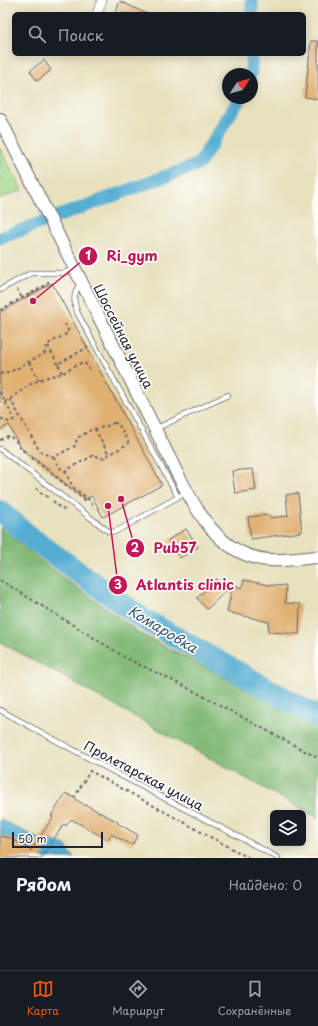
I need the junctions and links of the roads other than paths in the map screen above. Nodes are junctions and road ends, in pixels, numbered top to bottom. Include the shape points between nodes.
1 (102, 0) edge
2 (98, 12) edge
3 (0, 119) edge
4 (74, 269) junction
5 (80, 281) junction
6 (0, 290) edge
7 (228, 395) dead end
8 (155, 430) junction
9 (0, 449) edge
10 (186, 497) junction
11 (318, 557) edge
12 (0, 710) edge
13 (278, 858) edge

1 - 2 street
3 - 4 street, Шоссейная улица
4 - 5 street, Шоссейная улица
4 - 6 lane via 66,272 30,274
5 - 8 street, Шоссейная улица
5 - 10 lane via 74,300 78,314
7 - 8 lane
8 - 10 street, Шоссейная улица
9 - 10 lane via 108,531 115,532
10 - 11 street, Шоссейная улица via 219,538 244,555 269,560
12 - 13 lane, Пролетарская улица

